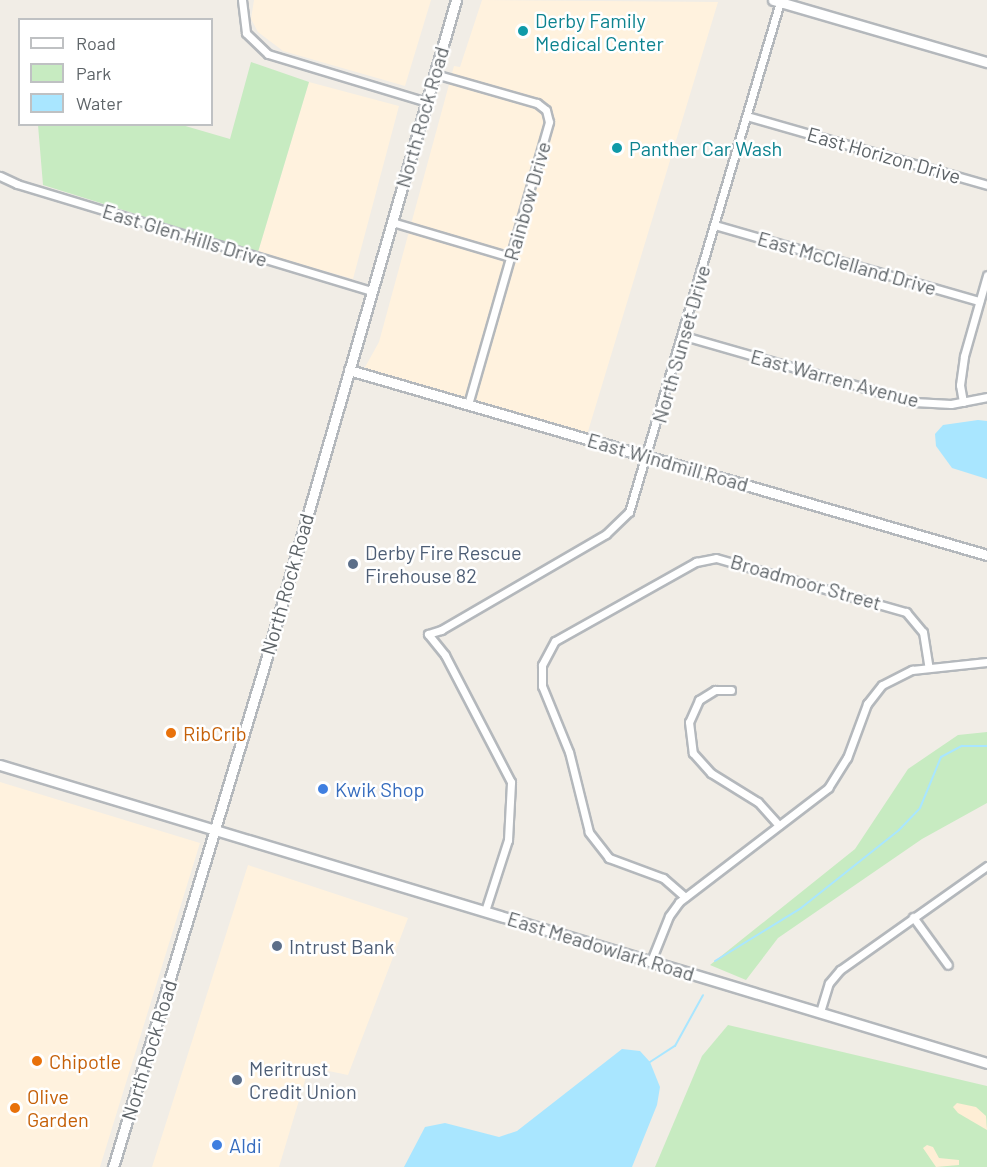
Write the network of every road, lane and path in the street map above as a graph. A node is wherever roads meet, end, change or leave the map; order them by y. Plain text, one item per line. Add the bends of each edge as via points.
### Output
1 (242, 0) edge
2 (456, 0) edge
3 (776, 1) edge
4 (987, 62) edge
5 (435, 74) junction
6 (427, 102) junction
7 (747, 116) junction
8 (0, 176) edge
9 (987, 184) edge
10 (392, 222) junction
11 (715, 225) junction
12 (510, 257) junction
13 (987, 275) edge
14 (372, 291) junction
15 (979, 301) junction
16 (684, 336) junction
17 (349, 370) junction
18 (987, 396) edge
19 (963, 402) junction
20 (468, 404) junction
21 (647, 456) junction
22 (987, 555) edge
23 (987, 662) edge
24 (929, 668) junction
25 (731, 690) dead end
26 (0, 765) edge
27 (779, 825) junction
28 (215, 828) junction
29 (987, 866) edge
30 (685, 897) junction
31 (485, 911) junction
32 (913, 917) junction
33 (651, 961) junction
34 (948, 965) dead end
35 (820, 1012) junction
36 (987, 1063) edge
37 (113, 1167) edge

1 - 6 street via 246,33 268,54
2 - 5 main road, North Rock Road
3 - 4 main road
3 - 7 street, North Sunset Drive
5 - 6 main road, North Rock Road
5 - 12 street, Rainbow Drive via 537,103 546,110 549,122
6 - 10 main road, North Rock Road
7 - 9 street, East Horizon Drive
7 - 11 street, North Sunset Drive
8 - 14 street, East Glen Hills Drive
10 - 12 street
10 - 14 main road, North Rock Road
11 - 15 street, East McClelland Drive
11 - 16 street, North Sunset Drive
12 - 20 street, Rainbow Drive
13 - 15 street
14 - 17 main road, North Rock Road
15 - 19 street via 964,356 960,384
16 - 19 street, East Warren Avenue via 914,402
16 - 21 street, North Sunset Drive
17 - 20 main road, East Windmill Road
17 - 28 main road, North Rock Road
18 - 19 street, East Warren Avenue
20 - 21 main road, East Windmill Road
21 - 22 main road, East Windmill Road
21 - 31 street, North Sunset Drive via 629,512 606,534 428,634 445,655 512,782 508,840
23 - 24 street
24 - 27 street via 900,674 875,692 863,710 836,778
24 - 30 street, Broadmoor Street via 923,632 906,612 716,558 696,562 555,640 542,665 542,686 571,758 589,832 609,858 663,878
25 - 27 street via 715,690 699,700 689,722 690,746 705,768 746,793
26 - 28 main road, East Meadowlark Road
27 - 30 street
28 - 31 main road, East Meadowlark Road
28 - 37 main road, North Rock Road
29 - 32 street
30 - 33 street via 669,916
31 - 33 main road, East Meadowlark Road
32 - 34 street
32 - 35 street via 832,978
33 - 35 main road, East Meadowlark Road
35 - 36 main road, East Meadowlark Road

